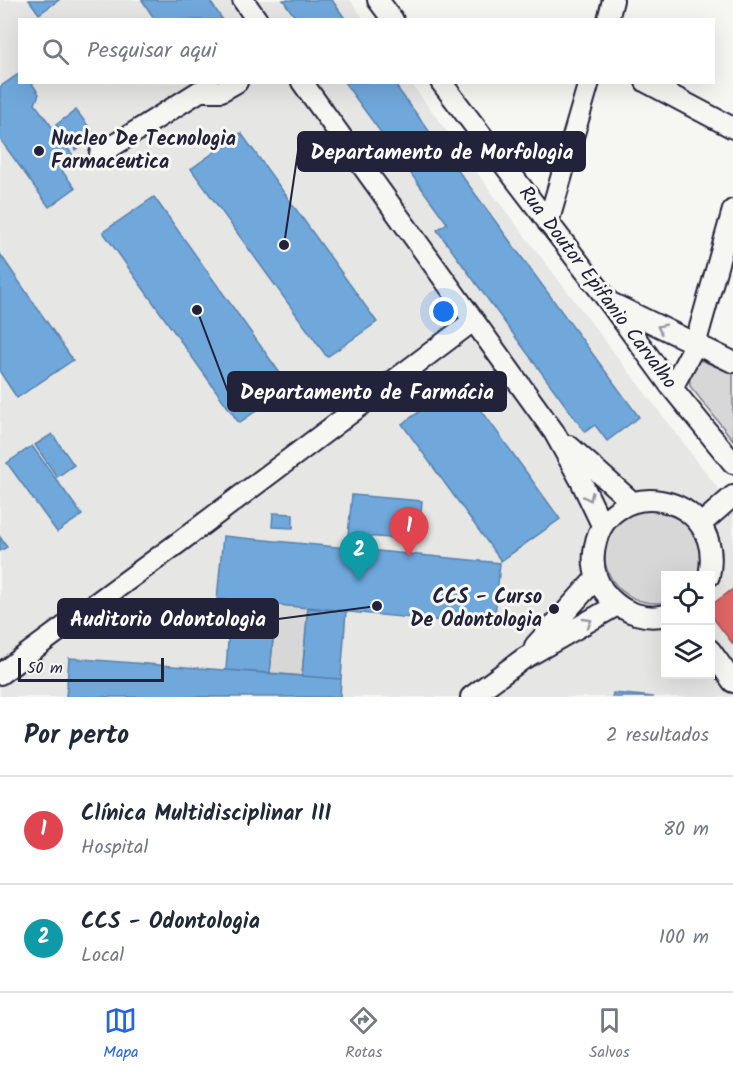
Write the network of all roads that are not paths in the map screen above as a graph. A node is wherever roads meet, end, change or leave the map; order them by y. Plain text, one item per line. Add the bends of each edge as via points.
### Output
1 (243, 0) edge
2 (378, 0) edge
3 (613, 0) edge
4 (256, 18) edge
5 (392, 18) edge
6 (608, 18) edge
7 (233, 84) edge
8 (303, 84) edge
9 (443, 84) edge
10 (588, 84) edge
11 (650, 84) edge
12 (733, 128) edge
13 (100, 154) dead end
14 (733, 210) edge
15 (548, 223) junction
16 (609, 302) junction
17 (473, 321) junction
18 (695, 345) junction
19 (733, 362) edge
20 (672, 388) junction
21 (554, 432) junction
22 (733, 463) edge
23 (733, 496) edge
24 (632, 502) junction
25 (701, 524) junction
26 (602, 525) junction
27 (710, 571) edge
28 (596, 578) junction
29 (617, 605) junction
30 (661, 617) edge
31 (715, 657) edge
32 (523, 659) junction
33 (0, 674) edge
34 (733, 682) edge
35 (471, 697) edge

1 - 4 street
2 - 5 street
3 - 6 street
7 - 13 street via 220,91 200,91
8 - 17 street
9 - 15 street, Rua Doutor Epifanio Carvalho
10 - 15 street
11 - 12 street
14 - 18 street
15 - 16 street, Rua Doutor Epifanio Carvalho
18 -> 16 street
16 - 20 street, Rua Doutor Epifanio Carvalho
17 - 21 street
17 - 33 street
18 - 19 street
18 - 20 street
20 - 22 street, Rua Doutor Epifanio Carvalho
21 - 24 street
21 -> 26 street
23 - 25 street
24 - 25 street via 671,502
24 - 26 street
25 - 27 street via 709,540
26 - 28 street via 595,542
28 - 29 street
28 - 32 street
29 - 30 street via 637,615
32 -> 29 street
31 - 34 street
32 - 35 street

